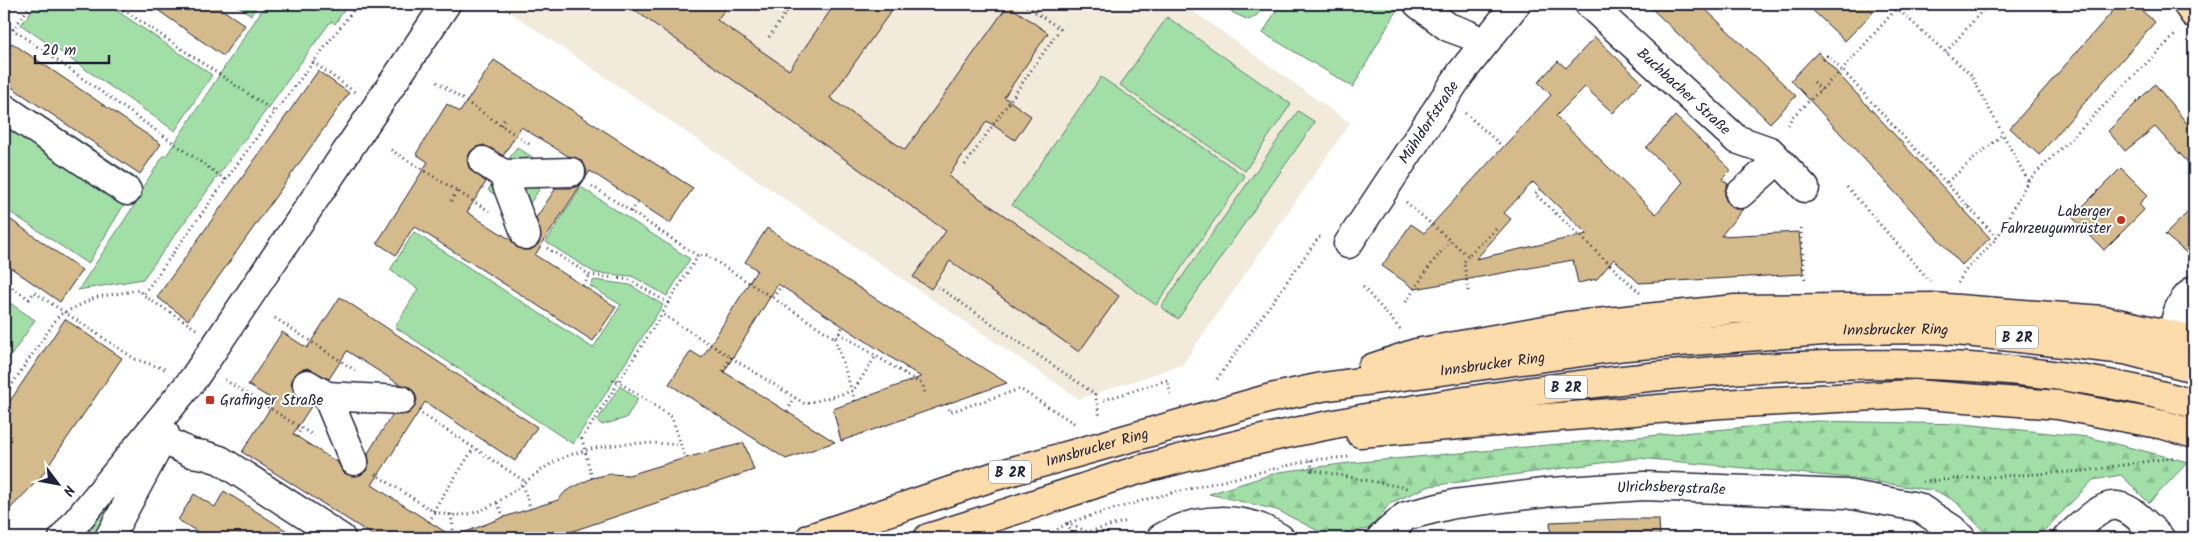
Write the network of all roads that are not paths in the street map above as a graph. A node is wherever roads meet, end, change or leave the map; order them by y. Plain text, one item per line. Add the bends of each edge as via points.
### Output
1 (446, 4) edge
2 (1418, 4) edge
3 (1516, 4) edge
4 (1589, 4) edge
5 (2187, 4) edge
6 (2186, 24) edge
7 (1484, 43) junction
8 (4, 108) edge
9 (1778, 160) junction
10 (571, 172) road end
11 (1805, 188) dead end
12 (127, 191) dead end
13 (1740, 194) dead end
14 (526, 235) road end
15 (1348, 244) road end
16 (2189, 294) edge
17 (2183, 337) edge
18 (2194, 368) edge
19 (198, 372) junction
20 (1322, 387) junction
21 (401, 400) road end
22 (2194, 404) edge
23 (1289, 434) junction
24 (162, 439) junction
25 (2189, 445) edge
26 (354, 461) road end
27 (1165, 536) edge
28 (64, 538) edge
29 (109, 538) edge
30 (341, 538) edge
31 (810, 538) edge
32 (928, 538) edge
33 (1280, 538) edge
34 (1381, 538) edge
35 (1961, 538) edge
36 (2067, 538) edge
37 (2160, 538) edge

1 - 19 street
2 - 7 street via 1448,27
3 - 7 street, Mühldorfstraße
4 - 9 street, Buchbacher Straße via 1736,139 1770,152
5 - 6 main road
7 - 15 street, Mühldorfstraße
8 - 12 street
9 - 11 street, Buchbacher Straße
9 - 13 street
10 - 14 street via 493,167
16 - 17 street via 2176,314
17 - 20 main road via 2103,320 1933,307 1735,309 1567,326 1416,353
18 - 20 main road, Innsbrucker Ring / B 2R via 2125,350 2068,342 1939,329 1846,330 1626,346
19 - 24 street
19 - 28 street
20 - 31 main road, Innsbrucker Ring / B 2R via 1220,412 995,476
21 - 26 street via 318,390
22 - 23 main road, Innsbrucker Ring / B 2R via 2065,375 1912,364 1846,364 1682,373 1490,396 1382,413
23 - 25 main road via 1371,433 1721,404 1914,394 2058,405 2164,425
23 - 32 main road, Innsbrucker Ring / B 2R via 1155,465
24 - 29 street
24 - 30 street via 191,454 220,460
27 - 33 street via 1193,524 1224,520 1247,524
34 - 35 street, Ulrichsbergstraße via 1406,516 1454,504 1551,492 1644,486 1846,494 1918,507
36 - 37 street via 2102,508 2117,505 2130,510

